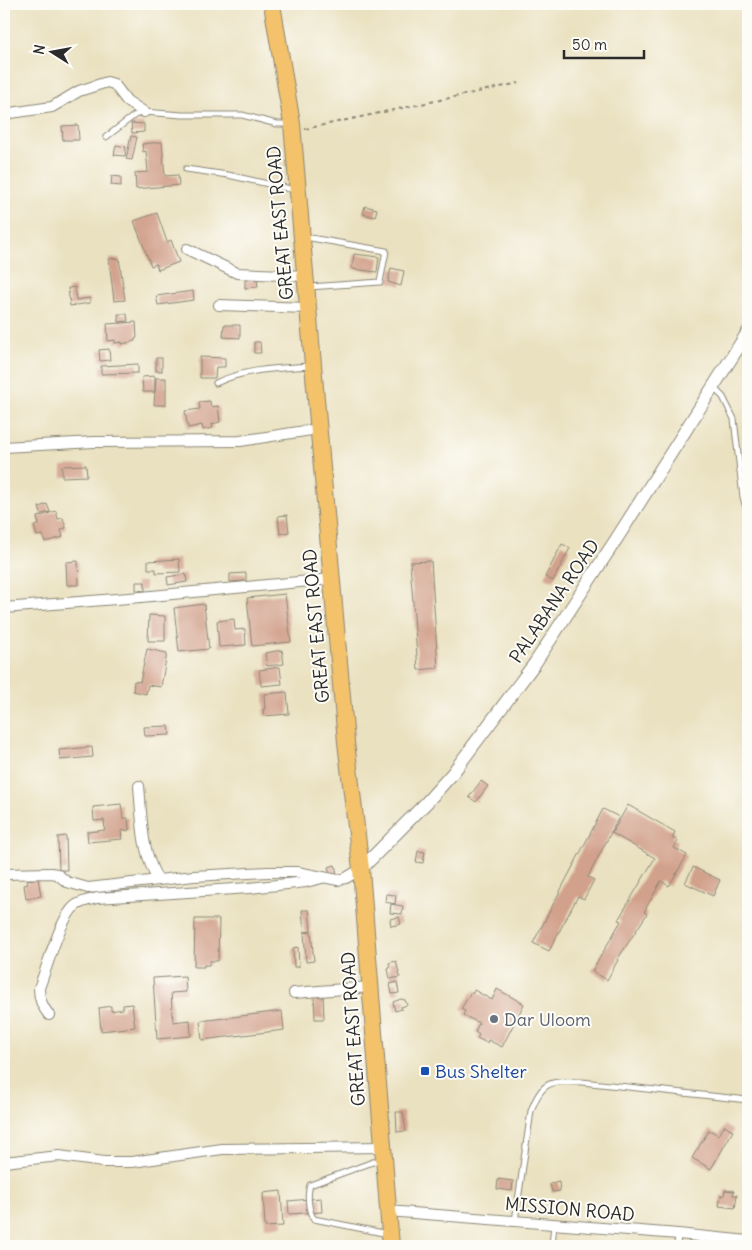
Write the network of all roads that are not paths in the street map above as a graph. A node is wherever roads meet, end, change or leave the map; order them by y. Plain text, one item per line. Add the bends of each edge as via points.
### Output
1 (272, 4) edge
2 (144, 112) junction
3 (4, 114) edge
4 (292, 128) junction
5 (106, 138) dead end
6 (186, 169) dead end
7 (298, 191) junction
8 (302, 236) junction
9 (187, 249) dead end
10 (306, 281) junction
11 (220, 305) dead end
12 (308, 308) junction
13 (748, 332) edge
14 (313, 366) junction
15 (216, 383) dead end
16 (713, 387) junction
17 (318, 428) junction
18 (4, 447) edge
19 (748, 515) edge
20 (331, 579) junction
21 (4, 608) edge
22 (140, 786) dead end
23 (362, 869) junction
24 (4, 874) edge
25 (322, 878) junction
26 (158, 880) junction
27 (370, 987) junction
28 (294, 994) dead end
29 (49, 1015) dead end
30 (748, 1100) edge
31 (383, 1152) junction
32 (4, 1162) edge
33 (388, 1211) junction
34 (515, 1221) junction
35 (554, 1224) junction
36 (678, 1234) junction
37 (391, 1240) edge
38 (701, 1241) edge
39 (748, 1242) edge
40 (552, 1246) edge
41 (677, 1246) edge

1 - 4 highway, GREAT EAST ROAD
2 - 3 street via 127,101 114,84 107,82 79,91 52,107
2 - 4 lane via 189,116 242,115
2 - 5 lane via 135,115
4 - 7 highway, GREAT EAST ROAD
6 - 7 lane
7 - 8 highway, GREAT EAST ROAD
8 - 10 highway, GREAT EAST ROAD
8 - 10 lane via 386,251 380,282
9 - 10 street via 237,272
10 - 12 highway, GREAT EAST ROAD
11 - 12 street
12 - 14 highway, GREAT EAST ROAD
13 - 16 street, PALABANA ROAD
14 - 15 lane via 258,371 230,376
14 - 17 highway, GREAT EAST ROAD
16 - 19 lane via 723,397 734,420
16 - 23 street, PALABANA ROAD via 569,612 509,698 452,774
17 - 18 street via 240,440
17 - 20 highway, GREAT EAST ROAD
20 - 21 street
20 - 23 highway, GREAT EAST ROAD
22 - 26 street via 144,841
23 - 25 street via 338,880
23 - 27 highway, GREAT EAST ROAD
24 - 26 street via 57,874 68,882 88,888
25 - 26 street via 297,872 268,872
25 - 29 street via 248,888 83,901 69,912 39,988 42,1005
27 - 28 street
27 - 31 highway, GREAT EAST ROAD
30 - 34 lane via 582,1082 559,1081 542,1088 531,1112
31 - 32 street via 222,1149 132,1162 59,1156
31 - 33 highway, GREAT EAST ROAD
31 - 37 lane via 310,1185 308,1192 310,1214 314,1219
33 - 34 street, MISSION ROAD
33 - 37 highway, GREAT EAST ROAD
34 - 35 street, MISSION ROAD
35 - 36 street, MISSION ROAD
35 - 40 lane
36 - 38 street, MISSION ROAD
36 - 41 lane
38 - 39 street, MISSION ROAD

